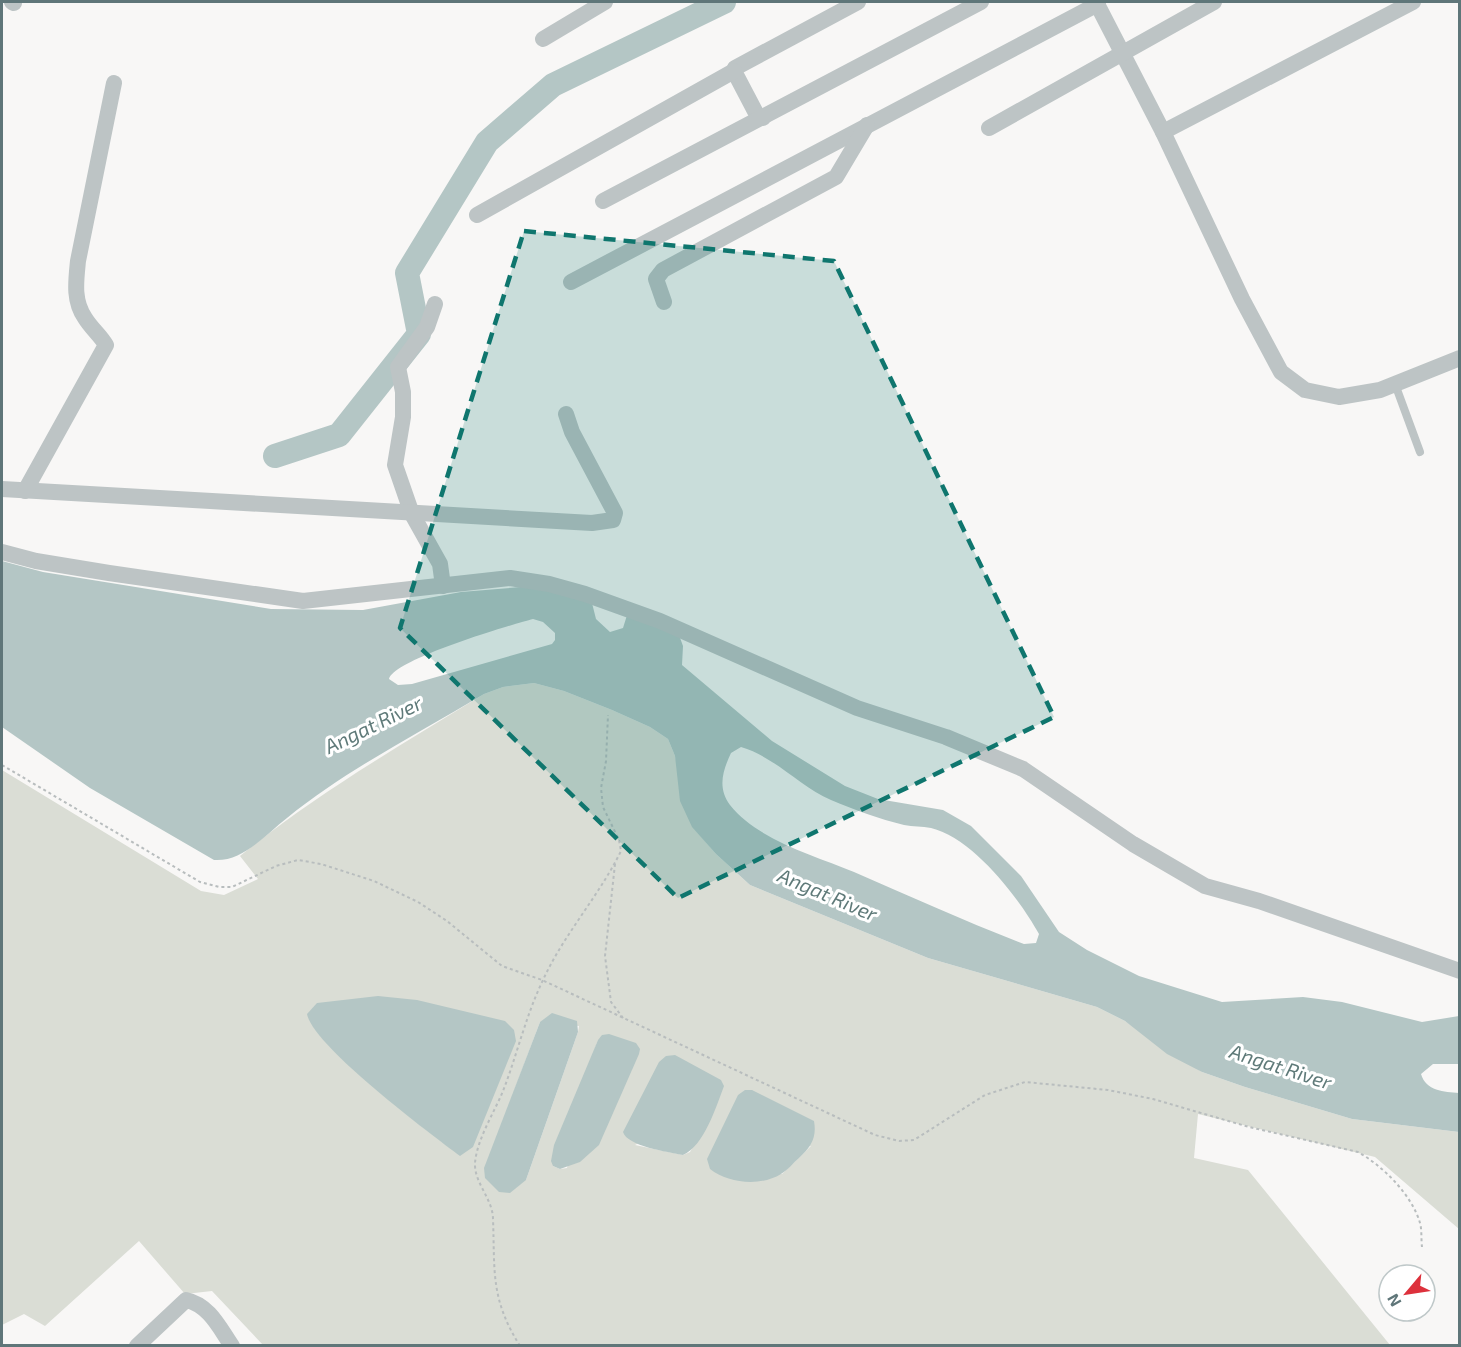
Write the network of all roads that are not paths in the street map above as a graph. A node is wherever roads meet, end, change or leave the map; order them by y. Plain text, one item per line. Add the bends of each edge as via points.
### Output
1 (605, 2) edge
2 (858, 2) edge
3 (981, 2) edge
4 (1097, 2) edge
5 (1214, 2) edge
6 (1413, 2) edge
7 (543, 39) dead end
8 (1124, 51) junction
9 (734, 71) junction
10 (114, 83) dead end
11 (763, 118) junction
12 (867, 125) junction
13 (989, 128) dead end
14 (1163, 132) junction
15 (603, 201) dead end
16 (477, 215) dead end
17 (571, 282) dead end
18 (664, 302) dead end
19 (435, 304) dead end
20 (1460, 358) edge
21 (1395, 384) junction
22 (566, 414) dead end
23 (1420, 452) dead end
24 (2, 489) edge
25 (25, 491) junction
26 (412, 514) junction
27 (2, 552) edge
28 (443, 586) junction
29 (1460, 971) edge
30 (137, 1346) edge
31 (232, 1346) edge

1 - 7 street
2 - 9 street
3 - 11 street
4 - 8 street
4 - 12 street
5 - 8 street
6 - 14 street
8 - 13 street
8 - 14 street
9 - 11 street via 757,115
9 - 16 street
10 - 25 street via 75,288 84,317 106,345
11 - 15 street
12 - 17 street
12 - 18 street via 836,177 663,270 656,279
14 - 21 street via 1281,372 1305,390 1339,397
19 - 26 street via 427,327 398,367 403,417 395,465
20 - 21 street
21 - 23 lane
22 - 26 street via 615,513 613,520 592,523
24 - 25 street
25 - 26 street
26 - 28 street via 440,564
27 - 28 street via 109,573 303,601
28 - 29 street via 510,578 549,584 626,607 856,708 946,737 1023,769 1133,844 1205,886
30 - 31 street via 186,1300 209,1313

